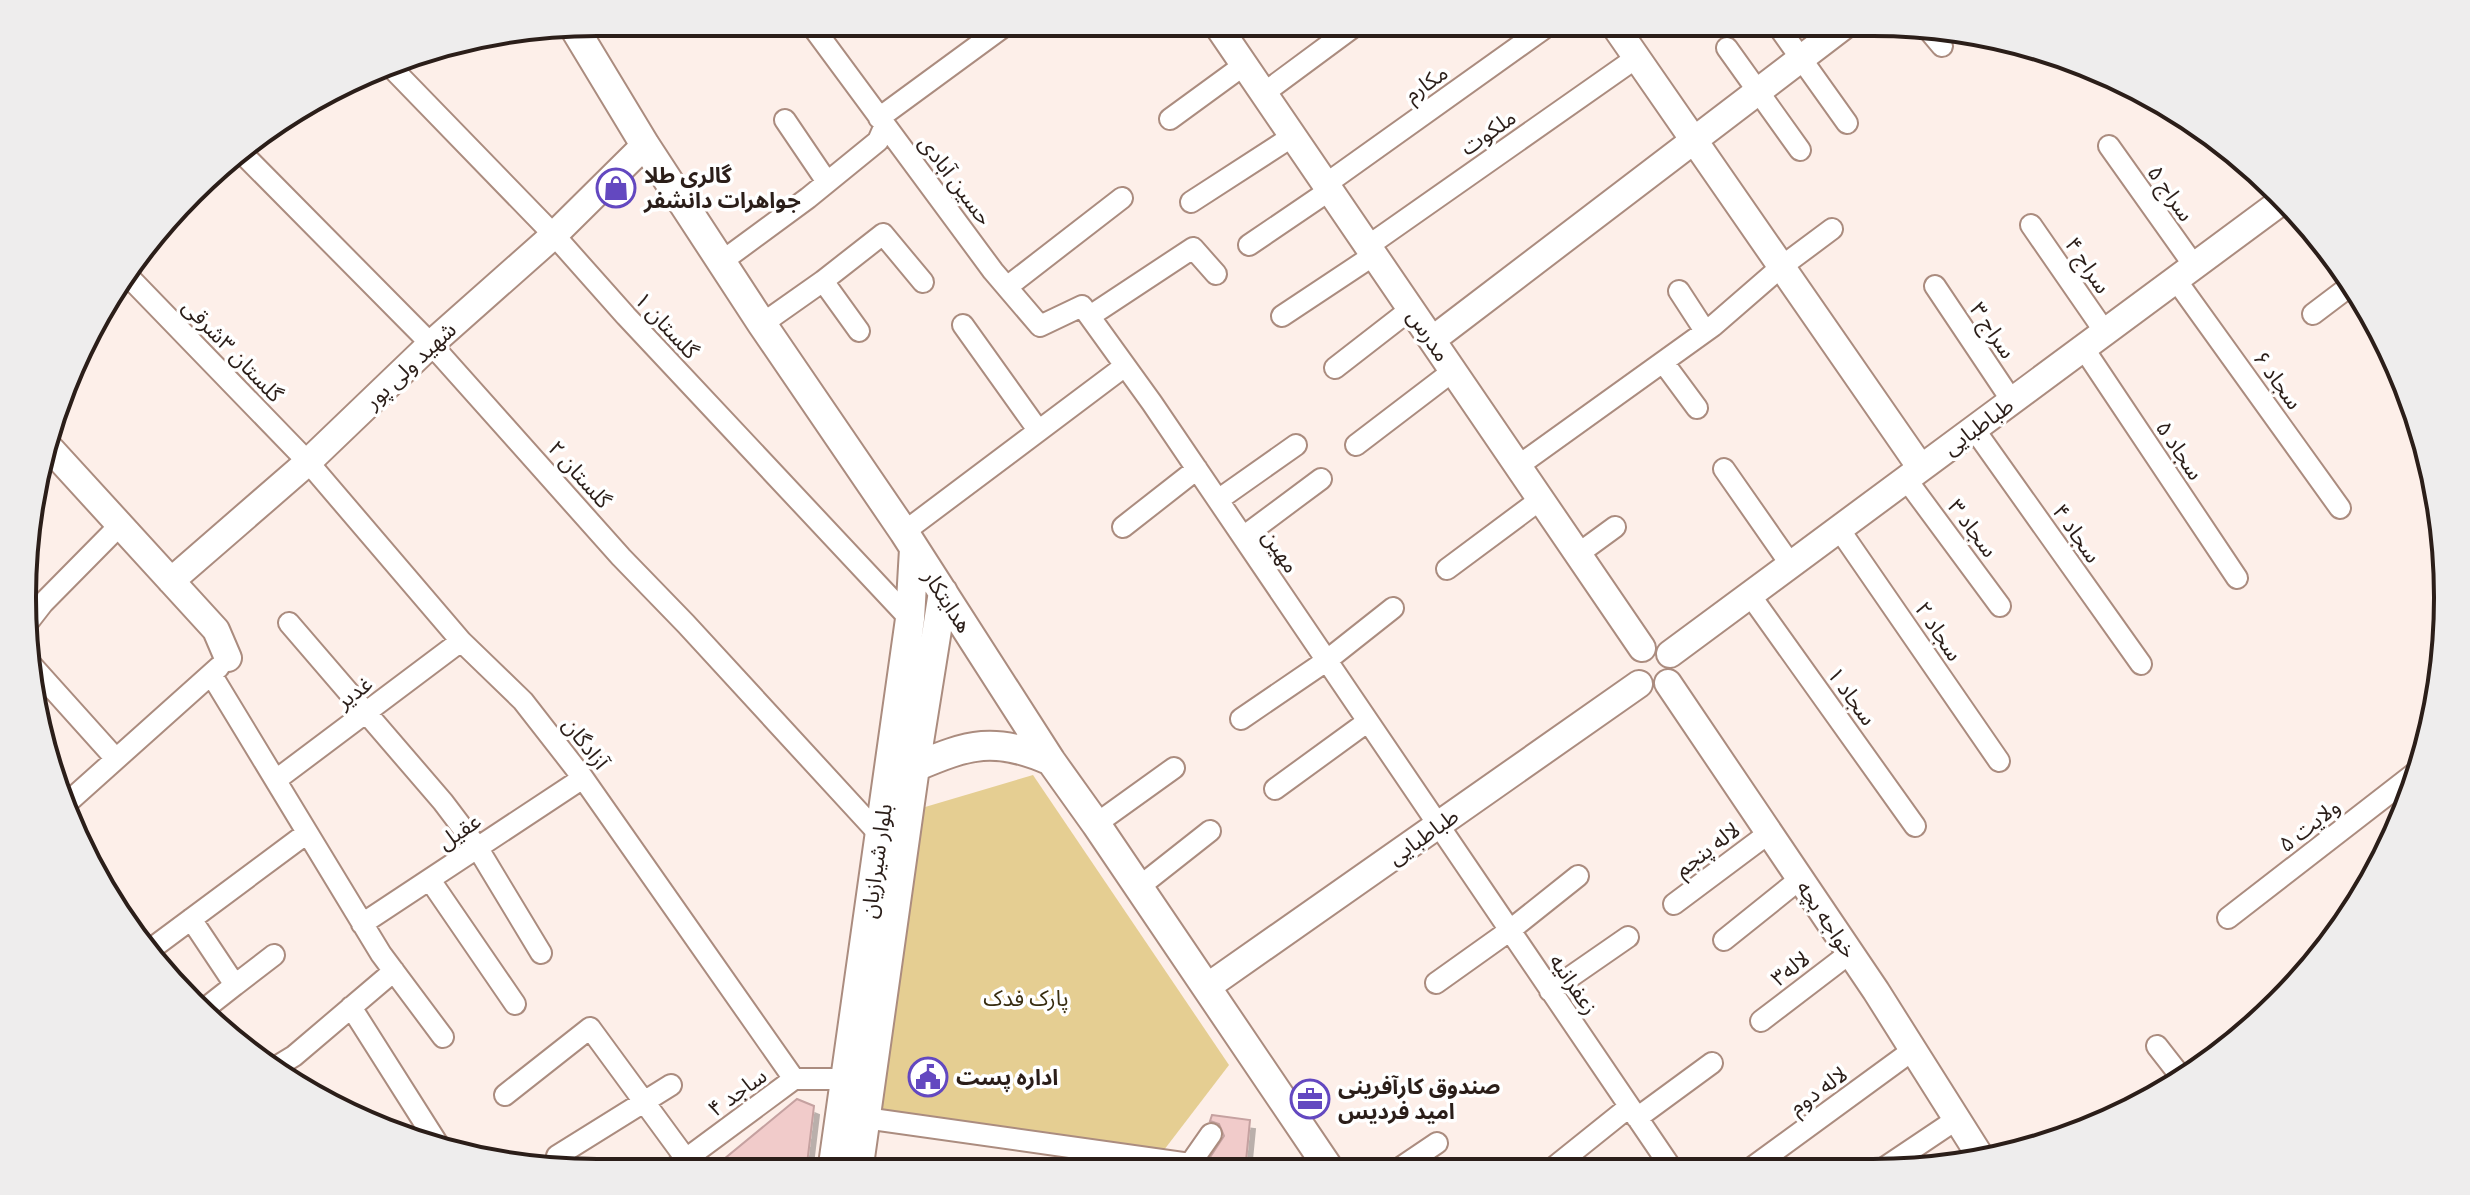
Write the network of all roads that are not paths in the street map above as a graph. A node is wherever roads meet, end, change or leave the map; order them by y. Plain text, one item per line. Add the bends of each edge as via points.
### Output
1 (586, 36) edge
2 (819, 36) edge
3 (992, 36) edge
4 (1224, 36) edge
5 (1341, 36) edge
6 (1534, 36) edge
7 (1621, 36) edge
8 (1785, 36) edge
9 (1831, 36) edge
10 (1937, 40) edge
11 (1942, 46) dead end
12 (1727, 48) dead end
13 (1636, 58) junction
14 (1801, 59) junction
15 (1244, 65) junction
16 (397, 74) edge
17 (1760, 90) junction
18 (1264, 93) junction
19 (1170, 119) dead end
20 (785, 120) dead end
21 (882, 121) junction
22 (1847, 123) dead end
23 (1293, 136) junction
24 (1694, 141) junction
25 (645, 145) junction
26 (2109, 146) dead end
27 (1800, 150) dead end
28 (248, 159) edge
29 (827, 182) junction
30 (1328, 187) junction
31 (1122, 198) dead end
32 (1191, 202) dead end
33 (2275, 206) edge
34 (2031, 225) dead end
35 (1832, 229) dead end
36 (554, 235) junction
37 (1249, 245) dead end
38 (1371, 251) junction
39 (721, 262) junction
40 (1781, 267) junction
41 (1216, 274) dead end
42 (2185, 274) junction
43 (823, 281) junction
44 (134, 282) edge
45 (923, 282) dead end
46 (1935, 286) dead end
47 (1007, 287) junction
48 (1679, 291) dead end
49 (2343, 292) edge
50 (1411, 309) junction
51 (1086, 311) junction
52 (2313, 314) dead end
53 (1282, 316) dead end
54 (762, 324) junction
55 (963, 325) dead end
56 (859, 331) dead end
57 (1705, 331) junction
58 (2105, 332) junction
59 (1432, 340) junction
60 (431, 344) junction
61 (2084, 349) junction
62 (1663, 362) junction
63 (1125, 366) junction
64 (1335, 368) dead end
65 (1453, 371) junction
66 (2012, 401) junction
67 (1697, 408) dead end
68 (1974, 429) junction
69 (1038, 430) junction
70 (1296, 445) dead end
71 (1356, 445) dead end
72 (55, 453) edge
73 (308, 462) junction
74 (1518, 466) junction
75 (1197, 469) junction
76 (1724, 469) dead end
77 (1914, 473) junction
78 (1321, 479) dead end
79 (1541, 499) junction
80 (1218, 500) junction
81 (2340, 508) dead end
82 (120, 525) junction
83 (1123, 527) dead end
84 (1615, 527) dead end
85 (1839, 529) junction
86 (1243, 537) junction
87 (909, 540) junction
88 (1578, 554) junction
89 (1791, 565) junction
90 (1447, 569) dead end
91 (2237, 578) dead end
92 (171, 581) junction
93 (943, 592) junction
94 (1750, 595) junction
95 (2000, 606) dead end
96 (1393, 608) dead end
97 (36, 612) edge
98 (910, 619) junction
99 (289, 623) dead end
100 (940, 623) junction
101 (461, 641) junction
102 (1642, 648) junction
103 (1670, 654) junction
104 (1326, 661) junction
105 (2141, 664) dead end
106 (220, 666) junction
107 (42, 677) edge
108 (1668, 683) junction
109 (1639, 684) junction
110 (366, 712) junction
111 (1241, 719) dead end
112 (1367, 722) junction
113 (116, 759) junction
114 (1051, 761) junction
115 (1999, 761) dead end
116 (915, 767) junction
117 (1174, 768) dead end
118 (583, 778) junction
119 (276, 780) junction
120 (2402, 783) edge
121 (1275, 789) dead end
122 (73, 797) edge
123 (1096, 824) junction
124 (1438, 826) junction
125 (1915, 826) dead end
126 (1210, 831) dead end
127 (307, 833) junction
128 (1769, 833) junction
129 (880, 835) junction
130 (477, 847) junction
131 (1578, 876) dead end
132 (1800, 879) junction
133 (430, 880) junction
134 (1139, 887) junction
135 (1674, 904) dead end
136 (2228, 918) dead end
137 (191, 919) junction
138 (362, 924) junction
139 (1509, 931) junction
140 (1628, 937) dead end
141 (1724, 940) dead end
142 (157, 945) edge
143 (541, 953) dead end
144 (1850, 953) junction
145 (274, 955) dead end
146 (394, 971) junction
147 (1436, 983) dead end
148 (235, 985) junction
149 (1207, 987) junction
150 (1550, 991) junction
151 (210, 1004) edge
152 (515, 1004) dead end
153 (351, 1007) junction
154 (1761, 1021) dead end
155 (443, 1037) dead end
156 (2157, 1046) dead end
157 (1913, 1050) junction
158 (284, 1062) edge
159 (1712, 1063) dead end
160 (2175, 1070) edge
161 (794, 1079) junction
162 (845, 1079) junction
163 (671, 1085) dead end
164 (505, 1095) dead end
165 (645, 1101) junction
166 (1633, 1112) junction
167 (865, 1118) junction
168 (1957, 1119) junction
169 (431, 1133) edge
170 (1211, 1134) dead end
171 (1437, 1143) dead end
172 (1976, 1149) edge
173 (557, 1156) dead end
174 (1898, 1158) edge
175 (686, 1159) joint
176 (834, 1159) edge
177 (860, 1159) edge
178 (1155, 1159) edge
179 (1194, 1159) edge
180 (1323, 1159) edge
181 (1413, 1159) edge
182 (1566, 1159) edge
183 (1662, 1159) edge
184 (1764, 1159) edge

1 - 25 main road, هدایتکار
2 - 21 street, حسین آبادی
3 - 21 street
4 - 15 street, مدرس
5 - 18 street
6 - 30 street, مکارم
7 - 13 street
8 - 14 street
9 - 14 street
10 - 11 street
12 - 17 street
13 - 24 street
13 - 38 street, ملکوت
14 - 17 street
14 - 22 street
15 - 18 street, مدرس
15 - 19 street
16 - 36 street, گلستان ۱
17 - 24 street
17 - 27 street
18 - 23 street, مدرس
20 - 29 street
21 - 29 street via 878,141
21 - 47 street, حسین آبادی
23 - 30 street, مدرس
23 - 32 street
24 - 40 street
24 - 59 street
25 - 36 street, شهید ولی پور
25 - 39 main road, هدایتکار
26 - 42 street, سراج ۵
28 - 60 street, گلستان ۲
29 - 39 street
30 - 37 street, مکارم
30 - 38 street, مدرس
31 - 47 street
33 - 42 street, طباطبایی
34 - 58 street, سراج ۴
35 - 40 street
36 - 60 street, شهید ولی پور
36 - 98 street, گلستان ۱
38 - 50 street, مدرس
38 - 53 street, ملکوت
39 - 54 main road, هدایتکار
40 - 57 street
40 - 77 street
41 - 51 street via 1193,248
42 - 58 street, طباطبایی
42 - 81 street, سجاد ۶
43 - 45 street via 883,234
43 - 54 street
43 - 56 street
44 - 73 street, گلستان ۳شرقی
46 - 66 street, سراج ۳
47 - 51 street, حسین آبادی via 1040,326
48 - 57 street
49 - 52 street
50 - 59 street, مدرس
50 - 64 street
51 - 63 street, مهین
54 - 87 main road, هدایتکار
55 - 69 street
57 - 62 street
58 - 61 street, طباطبایی
59 - 65 street, مدرس
60 - 73 street, شهید ولی پور
60 - 129 street, گلستان ۲
61 - 66 street, طباطبایی
61 - 91 street, سجاد ۵
62 - 67 street
62 - 74 street
63 - 69 street
63 - 75 street, مهین
65 - 71 street
65 - 74 street, مدرس
66 - 68 street, طباطبایی
68 - 77 street, طباطبایی
68 - 105 street, سجاد ۴
69 - 87 street
70 - 80 street
72 - 82 street
73 - 92 street, شهید ولی پور
73 - 101 street, آزادگان
74 - 79 street, مدرس
75 - 80 street, مهین
75 - 83 street
76 - 89 street
77 - 85 street, طباطبایی
77 - 95 street, سجاد ۳
78 - 86 street
79 - 88 street, مدرس
79 - 90 street
80 - 86 street, مهین
82 - 92 street
82 - 97 street
84 - 88 street
85 - 89 street, طباطبایی
85 - 115 street, سجاد ۲
86 - 104 street, مهین
87 - 93 main road, هدایتکار
87 - 98 main road, بلوار شیرازیان
88 - 102 street, مدرس
89 - 94 street, طباطبایی
92 - 106 street via 216,630
93 - 100 main road, بلوار شیرازیان
93 - 114 main road, هدایتکار
94 - 103 street, طباطبایی
94 - 125 street, سجاد ۱
96 - 104 street
98 - 100 main road
98 - 129 main road, بلوار شیرازیان
99 - 110 street
100 - 116 main road, بلوار شیرازیان
101 - 110 street, غدیر
101 - 118 street, آزادگان via 523,701
102 - 103 street via 1662,647
102 - 109 street via 1631,665
103 - 108 street via 1674,663
104 - 111 street
104 - 112 street, مهین
106 - 113 street
106 - 119 street
107 - 113 street
108 - 109 street via 1659,688
108 - 128 street, خواجه بچه
109 - 124 street, طباطبایی
110 - 119 street, غدیر
110 - 130 street
112 - 121 street
112 - 124 street, مهین
113 - 122 street
114 - 116 main road via 1003,745 979,745
114 - 123 main road, هدایتکار
116 - 167 main road, بلوار شیرازیان
117 - 123 street
118 - 130 street, عقیل
118 - 161 street, آزادگان
119 - 127 street
120 - 136 street, ولایت ۵
123 - 134 main road, هدایتکار
124 - 139 street, زعفرانیه
124 - 149 street, طباطبایی
126 - 134 street
127 - 137 street
127 - 138 street
128 - 132 street, خواجه بچه
128 - 135 street, لاله پنجم
129 - 162 main road, بلوار شیرازیان
130 - 133 street, عقیل
130 - 143 street
131 - 139 street
132 - 141 street
132 - 144 street, خواجه بچه
133 - 138 street, عقیل
133 - 152 street
134 - 149 main road, هدایتکار
137 - 142 street
137 - 148 street
138 - 146 street
139 - 147 street
139 - 150 street, زعفرانیه
140 - 150 street
144 - 154 street, لاله۳
144 - 157 street, خواجه بچه
145 - 148 street
146 - 153 street
146 - 155 street
148 - 151 street
149 - 180 main road, هدایتکار
150 - 166 street, زعفرانیه
153 - 158 street
153 - 169 street
156 - 160 street
157 - 168 street, خواجه بچه
157 - 184 street, لاله دوم
159 - 166 street
161 - 162 street, ساجد ۴
161 - 175 street, ساجد ۴
162 - 176 main road, بلوار شیرازیان
163 - 165 street
164 - 165 street via 590,1028
165 - 173 street
165 - 175 street
166 - 182 street
166 - 183 street, زعفرانیه
167 - 177 main road, بلوار شیرازیان
167 - 178 street
168 - 172 street, خواجه بچه
168 - 174 street
170 - 179 street
171 - 181 street

